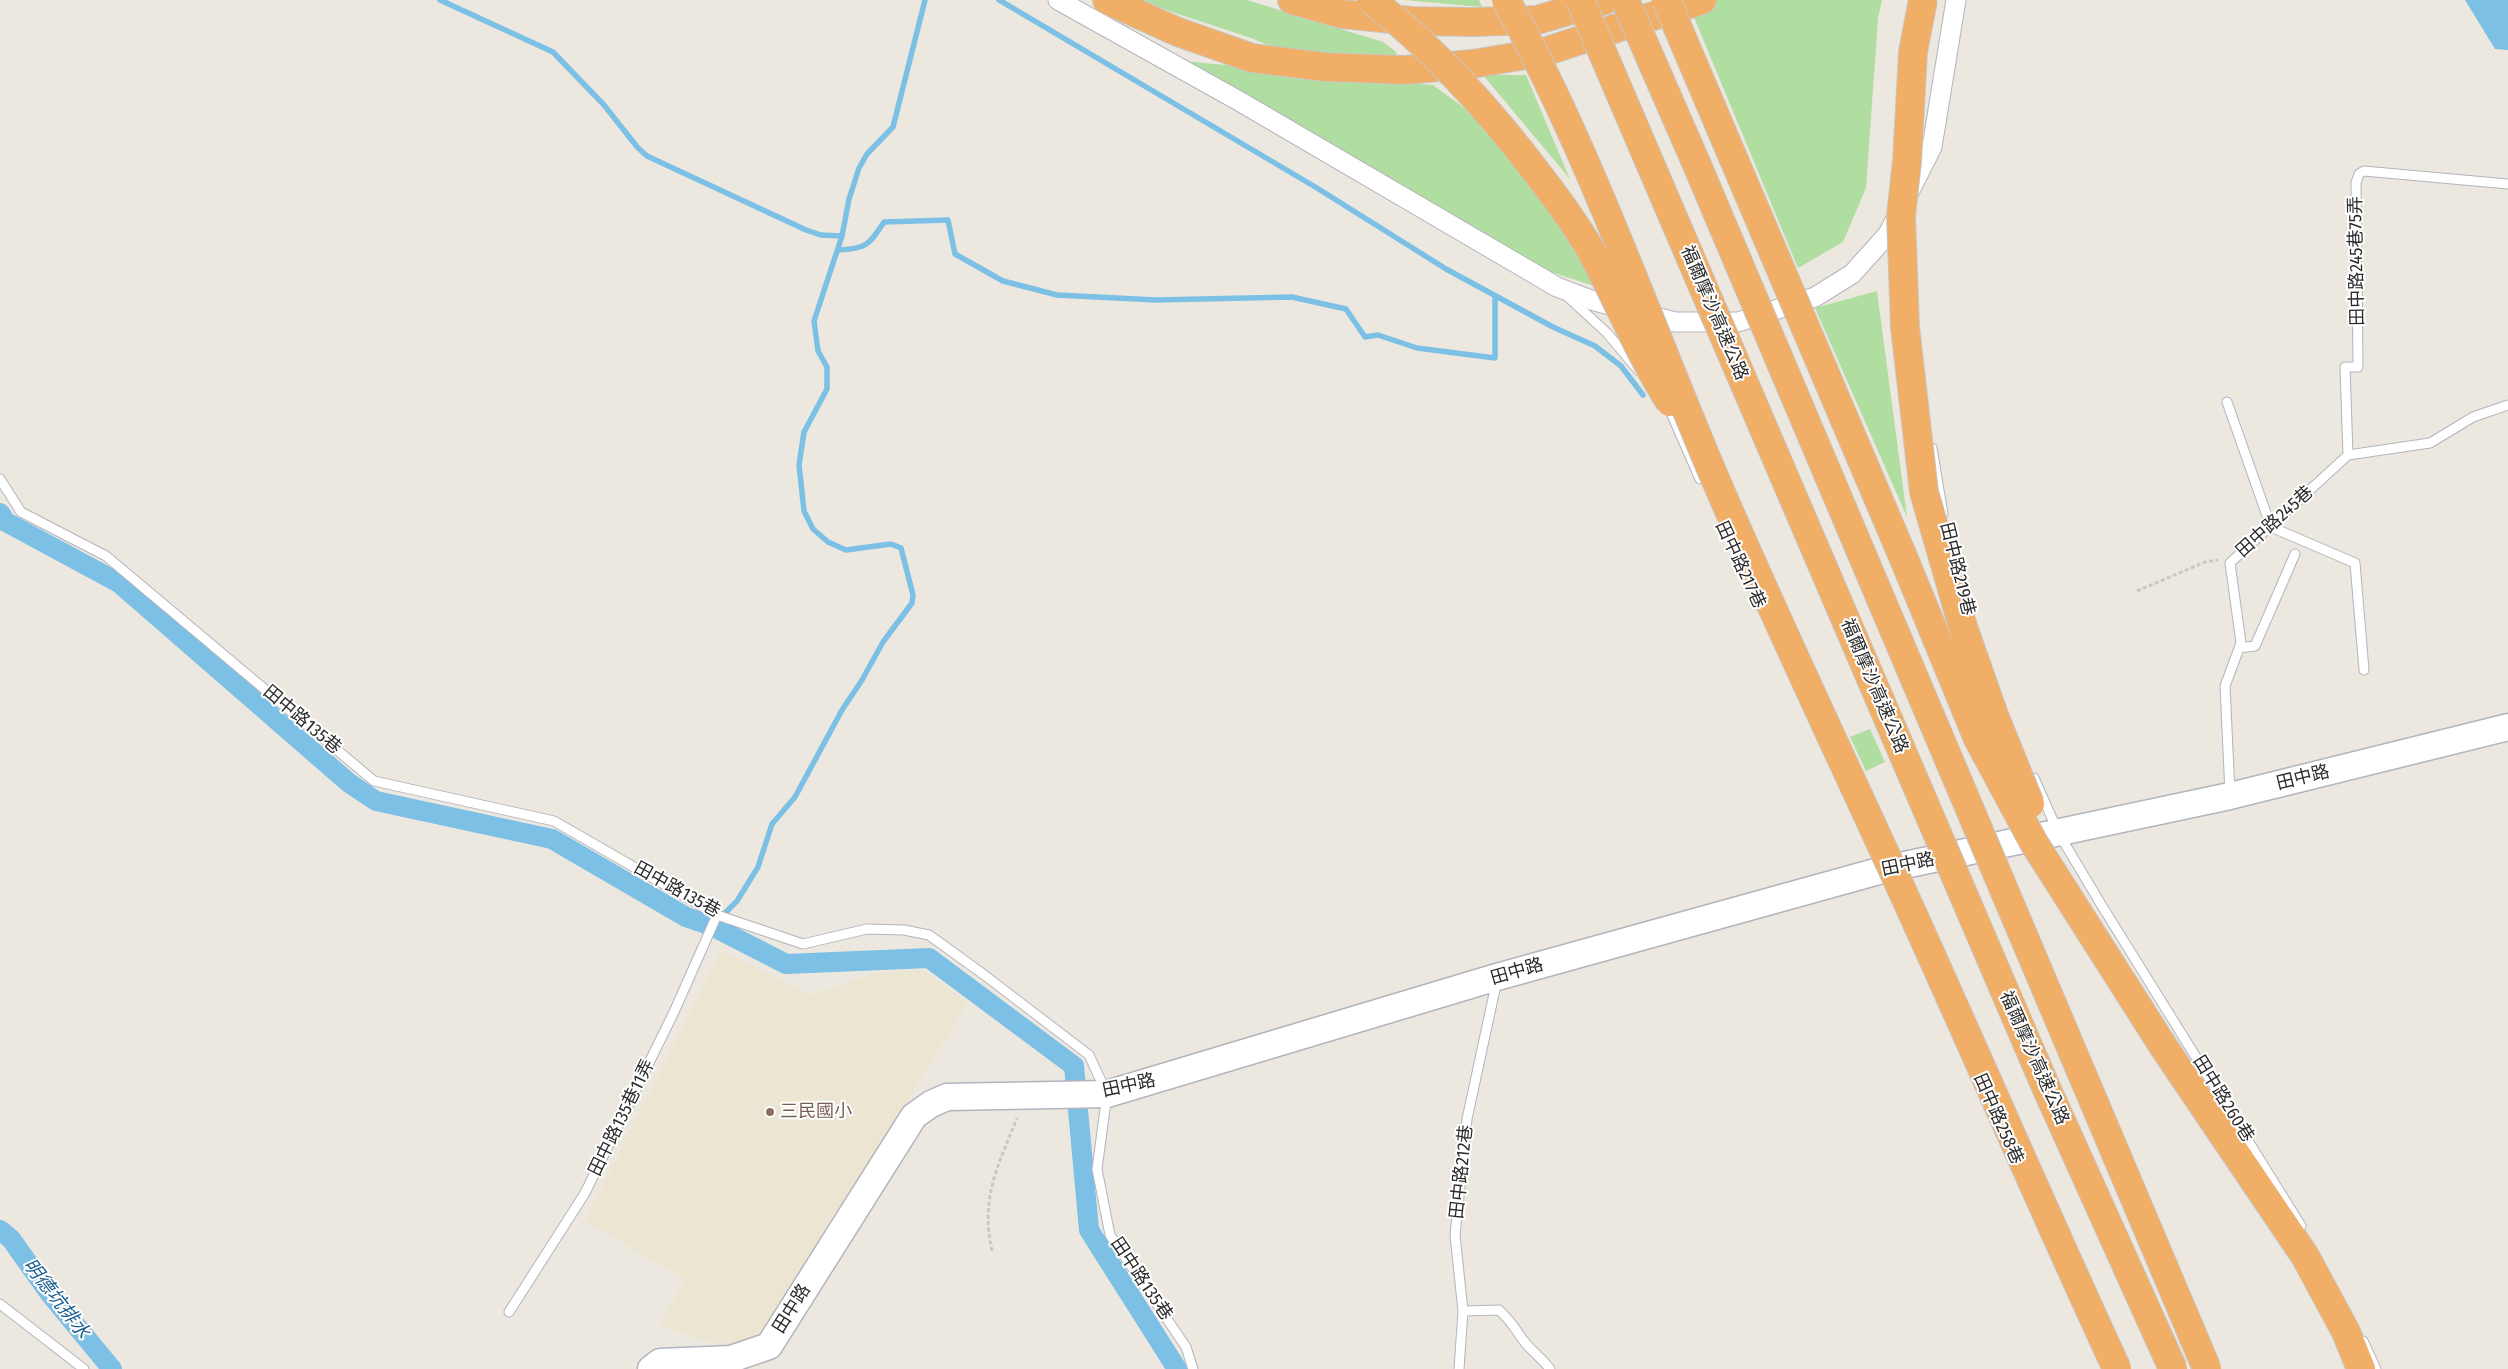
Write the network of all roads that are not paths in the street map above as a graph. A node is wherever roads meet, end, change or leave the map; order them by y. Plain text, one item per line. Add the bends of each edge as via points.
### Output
1 (1058, 0) edge
2 (1107, 0) edge
3 (1292, 0) edge
4 (1371, 0) edge
5 (1506, 0) edge
6 (1580, 0) edge
7 (1605, 0) edge
8 (1624, 0) edge
9 (1666, 0) edge
10 (1702, 0) edge
11 (1923, 0) edge
12 (1956, 0) edge
13 (2508, 184) edge
14 (1557, 287) junction
15 (1910, 289) dead end
16 (1916, 338) dead end
17 (2227, 402) dead end
18 (2508, 405) edge
19 (1930, 434) dead end
20 (2348, 455) junction
21 (1706, 473) junction
22 (0, 479) edge
23 (1945, 523) dead end
24 (2271, 527) junction
25 (2295, 554) dead end
26 (1957, 570) dead end
27 (1770, 627) dead end
28 (2239, 648) junction
29 (2364, 670) dead end
30 (2006, 718) dead end
31 (2508, 727) edge
32 (2031, 772) dead end
33 (2230, 796) junction
34 (2060, 834) junction
35 (1886, 870) junction
36 (2068, 896) junction
37 (717, 915) junction
38 (1497, 977) junction
39 (1086, 1094) junction
40 (2305, 1234) dead end
41 (0, 1304) edge
42 (1463, 1311) junction
43 (509, 1312) dead end
44 (2361, 1336) dead end
45 (84, 1369) edge
46 (651, 1369) edge
47 (1193, 1369) edge
48 (1459, 1369) edge
49 (1550, 1369) edge
50 (2110, 1369) edge
51 (2117, 1369) edge
52 (2172, 1369) edge
53 (2207, 1369) edge
54 (2361, 1369) edge
55 (2376, 1369) edge

1 - 14 street
2 - 10 highway via 1178,32 1252,58 1405,70 1472,64 1544,52
3 - 7 highway via 1342,14 1474,22 1537,20
4 - 21 highway, bridge via 1402,24 1465,85 1520,149 1562,206 1596,258 1656,381
5 - 21 highway, bridge via 1526,36 1642,296
6 - 52 highway, 福爾摩沙高速公路, bridge via 2045,1085
8 - 53 highway, bridge via 1697,165
9 - 36 highway, bridge via 1978,739 2034,844
11 - 36 highway, bridge via 1913,52 1901,216 1905,327 1924,492 1963,627 1994,715
12 - 14 street via 1932,147 1888,234 1852,274 1815,297 1738,322 1675,322 1590,300
13 - 20 lane, 田中路245巷75弄 via 2364,171 2359,174 2356,183 2358,367 2345,367
14 - 21 lane via 1607,333 1668,407
15 - 16 lane
17 - 24 lane
18 - 20 lane via 2473,417 2430,443
19 - 23 lane, 田中路219巷
20 - 24 lane, 田中路245巷
21 - 51 highway, bridge via 1910,908
22 - 37 lane, 田中路135巷 via 21,512 106,556 374,781 554,821
24 - 28 lane, 田中路245巷 via 2230,563 2241,643
24 - 29 lane via 2355,563
25 - 28 lane via 2255,646
26 - 30 lane, 田中路219巷 via 1982,665
27 - 35 lane, 田中路217巷
28 - 33 lane, 田中路245巷 via 2225,686
31 - 33 street, 田中路
32 - 34 lane
33 - 34 street, 田中路
34 - 35 street, 田中路
34 - 40 lane, 田中路260巷
35 - 38 street, 田中路
35 - 50 lane, 田中路258巷
36 - 54 highway via 2162,1046 2305,1256 2346,1332
37 - 39 lane, 田中路135巷 via 803,944 867,929 904,930 929,935 1089,1055
37 - 43 lane, 田中路135巷11弄 via 674,1012 585,1193
38 - 39 street, 田中路
38 - 42 lane, 田中路212巷 via 1468,1119 1455,1235
39 - 46 street, 田中路 via 947,1097 931,1104 914,1116 769,1346 731,1359 660,1362
39 - 47 lane, 田中路135巷 via 1110,1235 1186,1347
41 - 45 lane
42 - 48 lane, 田中路212巷
42 - 49 lane via 1499,1310 1513,1322 1524,1341
44 - 55 lane

